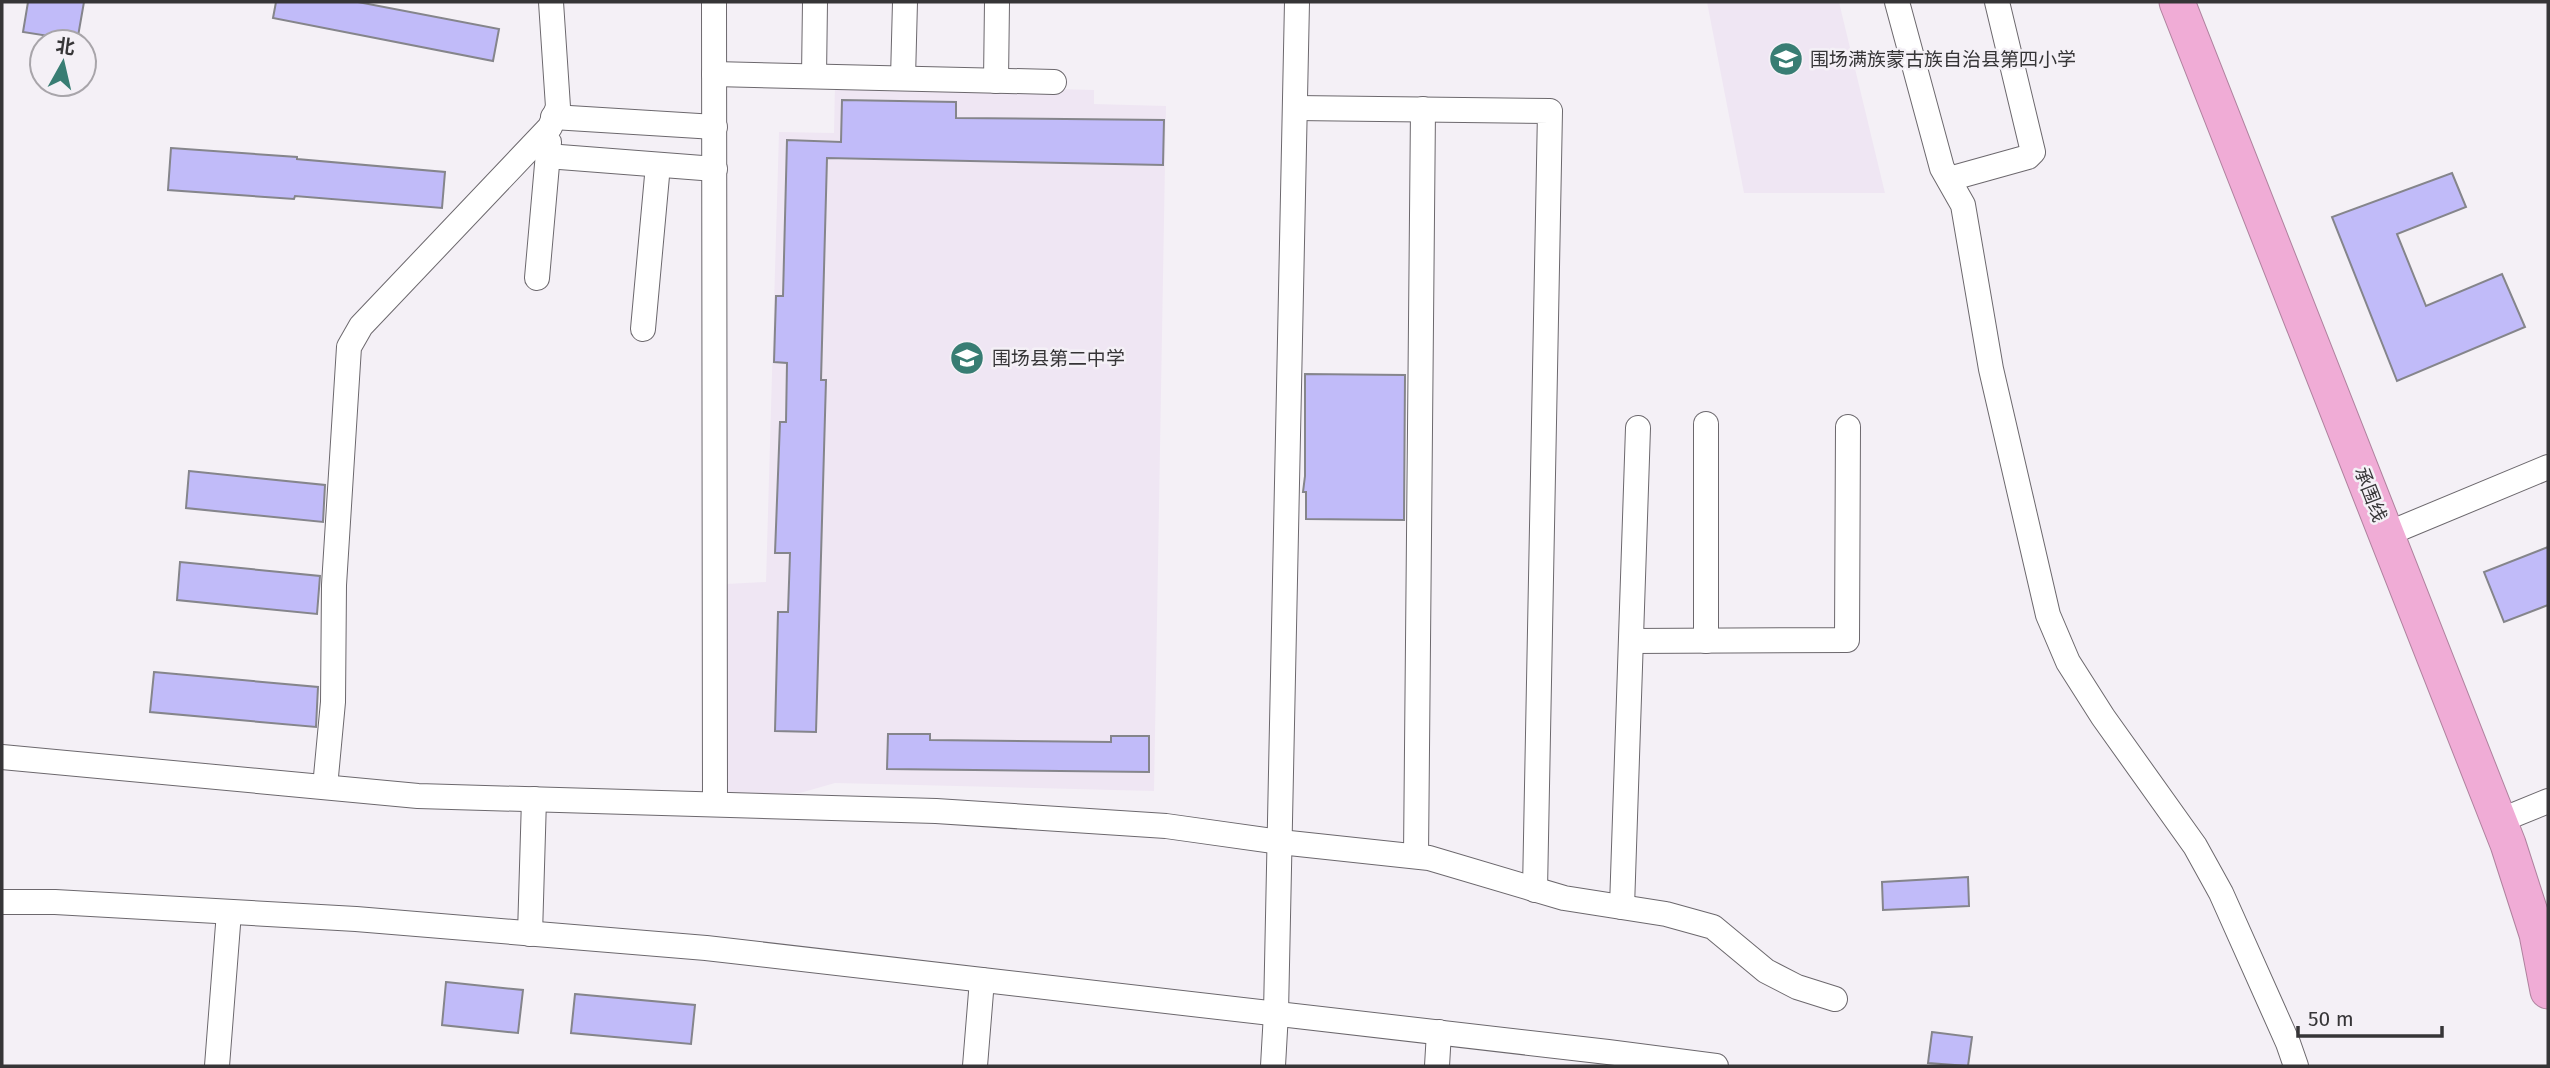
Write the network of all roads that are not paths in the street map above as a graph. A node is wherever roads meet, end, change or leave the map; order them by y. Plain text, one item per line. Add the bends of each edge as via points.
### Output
1 (551, 2) edge
2 (714, 2) edge
3 (815, 2) edge
4 (905, 2) edge
5 (997, 2) edge
6 (1297, 2) edge
7 (1897, 2) edge
8 (1997, 2) edge
9 (2177, 2) edge
10 (714, 74) junction
11 (814, 76) junction
12 (903, 78) junction
13 (996, 80) junction
14 (1054, 82) dead end
15 (1296, 108) junction
16 (1423, 110) junction
17 (552, 122) junction
18 (715, 127) junction
19 (547, 156) junction
20 (657, 164) junction
21 (715, 169) junction
22 (1949, 179) junction
23 (537, 278) dead end
24 (643, 329) dead end
25 (1706, 424) dead end
26 (1848, 427) dead end
27 (1638, 428) dead end
28 (2548, 467) edge
29 (2386, 534) junction
30 (1631, 641) junction
31 (1706, 641) junction
32 (2, 757) edge
33 (325, 787) junction
34 (534, 799) junction
35 (2548, 800) edge
36 (715, 803) junction
37 (2499, 821) junction
38 (1280, 842) junction
39 (1416, 856) junction
40 (1535, 890) junction
41 (2, 902) edge
42 (1622, 907) junction
43 (229, 912) junction
44 (530, 934) junction
45 (982, 980) junction
46 (2548, 991) edge
47 (1835, 999) dead end
48 (1276, 1013) junction
49 (1440, 1032) junction
50 (1626, 1060) edge
51 (217, 1066) edge
52 (975, 1066) edge
53 (1273, 1066) edge
54 (1437, 1066) edge
55 (1713, 1066) edge
56 (2296, 1066) edge

1 - 17 street via 558,107
2 - 10 street
3 - 11 street
4 - 12 street
5 - 13 street
6 - 15 street
7 - 22 street via 1942,168
8 - 22 street via 2033,152
9 - 29 highway, 承围线
10 - 11 street
10 - 18 street
11 - 12 street
12 - 13 street
13 - 14 street
15 - 16 street
15 - 38 street
16 - 39 street
16 - 40 street via 1550,111
17 - 18 street
17 - 19 street
17 - 33 street via 361,326 349,347
18 - 21 street
19 - 20 street
19 - 23 street
20 - 21 street
20 - 24 street
21 - 36 street
22 - 56 street via 1963,205 1991,369 2048,615 2068,662 2195,846 2221,893
25 - 31 street
26 - 31 street via 1847,640
27 - 30 street
28 - 29 street
29 - 37 highway, 承围线
30 - 31 street
30 - 42 street
32 - 33 street
33 - 34 street via 418,796
34 - 36 street
34 - 44 street
35 - 37 street
36 - 38 street via 1139,824
37 - 46 highway, 承围线 via 2536,934
38 - 39 street
38 - 48 street
39 - 40 street
40 - 42 street
41 - 43 street
42 - 47 street via 1713,927 1766,971
43 - 44 street
43 - 51 street
44 - 45 street via 706,948
45 - 48 street
45 - 52 street
48 - 49 street
48 - 53 street
49 - 50 street
49 - 54 street
50 - 55 street

